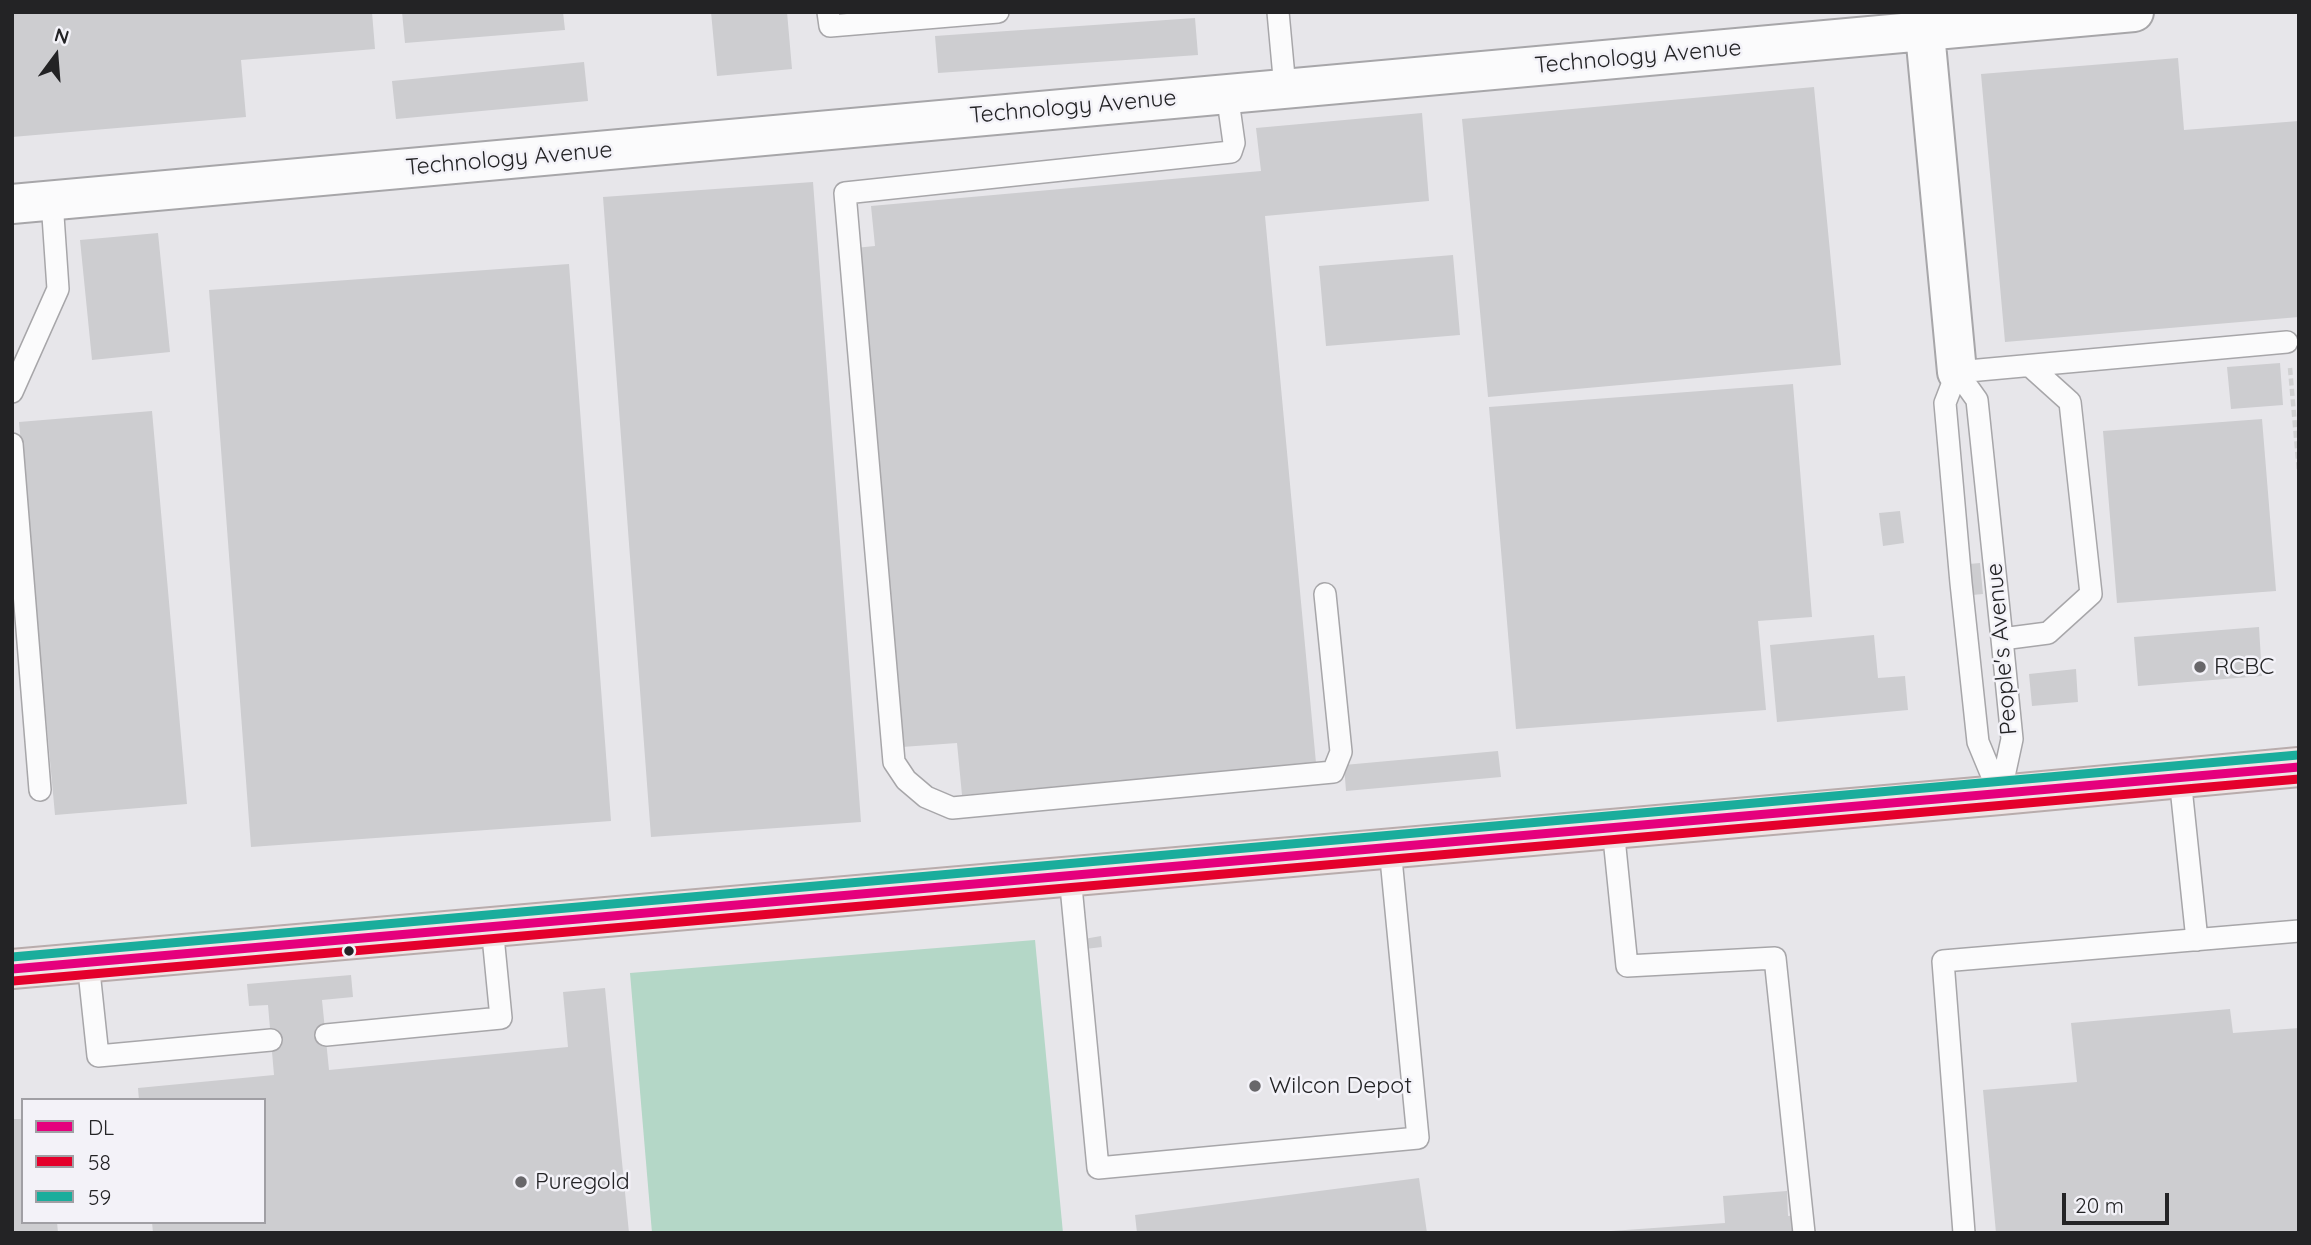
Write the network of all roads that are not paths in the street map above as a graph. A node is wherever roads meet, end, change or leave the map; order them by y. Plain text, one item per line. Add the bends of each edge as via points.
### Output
1 (828, 12) edge
2 (998, 12) edge
3 (1278, 12) edge
4 (2134, 12) edge
5 (1924, 21) edge
6 (1285, 88) junction
7 (1227, 93) junction
8 (52, 201) junction
9 (12, 204) edge
10 (2287, 342) road end
11 (2031, 366) junction
12 (1957, 372) junction
13 (12, 392) edge
14 (12, 443) edge
15 (1325, 594) dead end
16 (2003, 639) junction
17 (2299, 767) edge
18 (2180, 778) junction
19 (40, 790) dead end
20 (2000, 795) junction
21 (1613, 828) junction
22 (1390, 848) junction
23 (1070, 876) junction
24 (492, 926) junction
25 (2299, 931) edge
26 (2197, 940) junction
27 (88, 962) junction
28 (12, 969) edge
29 (326, 1035) dead end
30 (271, 1040) dead end
31 (1804, 1233) edge
32 (1964, 1233) edge

1 - 2 lane via 830,26
3 - 6 lane
4 - 5 street, Technology Avenue
5 - 6 street, Technology Avenue
5 - 12 street, People's Avenue
6 - 7 street, Technology Avenue
7 - 8 street, Technology Avenue
7 - 15 lane via 1234,143 1231,152 845,193 894,762 926,797 952,808 1333,772 1340,752
8 - 9 street, Technology Avenue
8 - 13 lane via 58,289
10 - 11 lane
11 - 12 lane
11 - 16 lane via 2070,402 2091,594 2048,633
12 - 16 lane, People's Avenue via 1977,400
12 - 20 lane, People's Avenue via 1945,402 1961,583 1978,742
14 - 19 lane
16 - 20 lane, People's Avenue via 2012,739
17 - 18 highway
18 - 20 highway
18 - 26 lane
20 - 21 highway
21 - 22 highway
21 - 31 lane via 1627,966 1774,958
22 - 23 highway
22 - 23 lane via 1418,1138 1098,1168
23 - 24 highway
24 - 27 highway
24 - 29 lane via 501,1018
25 - 26 lane
26 - 32 lane via 1943,961
27 - 28 highway
27 - 30 lane via 98,1056

